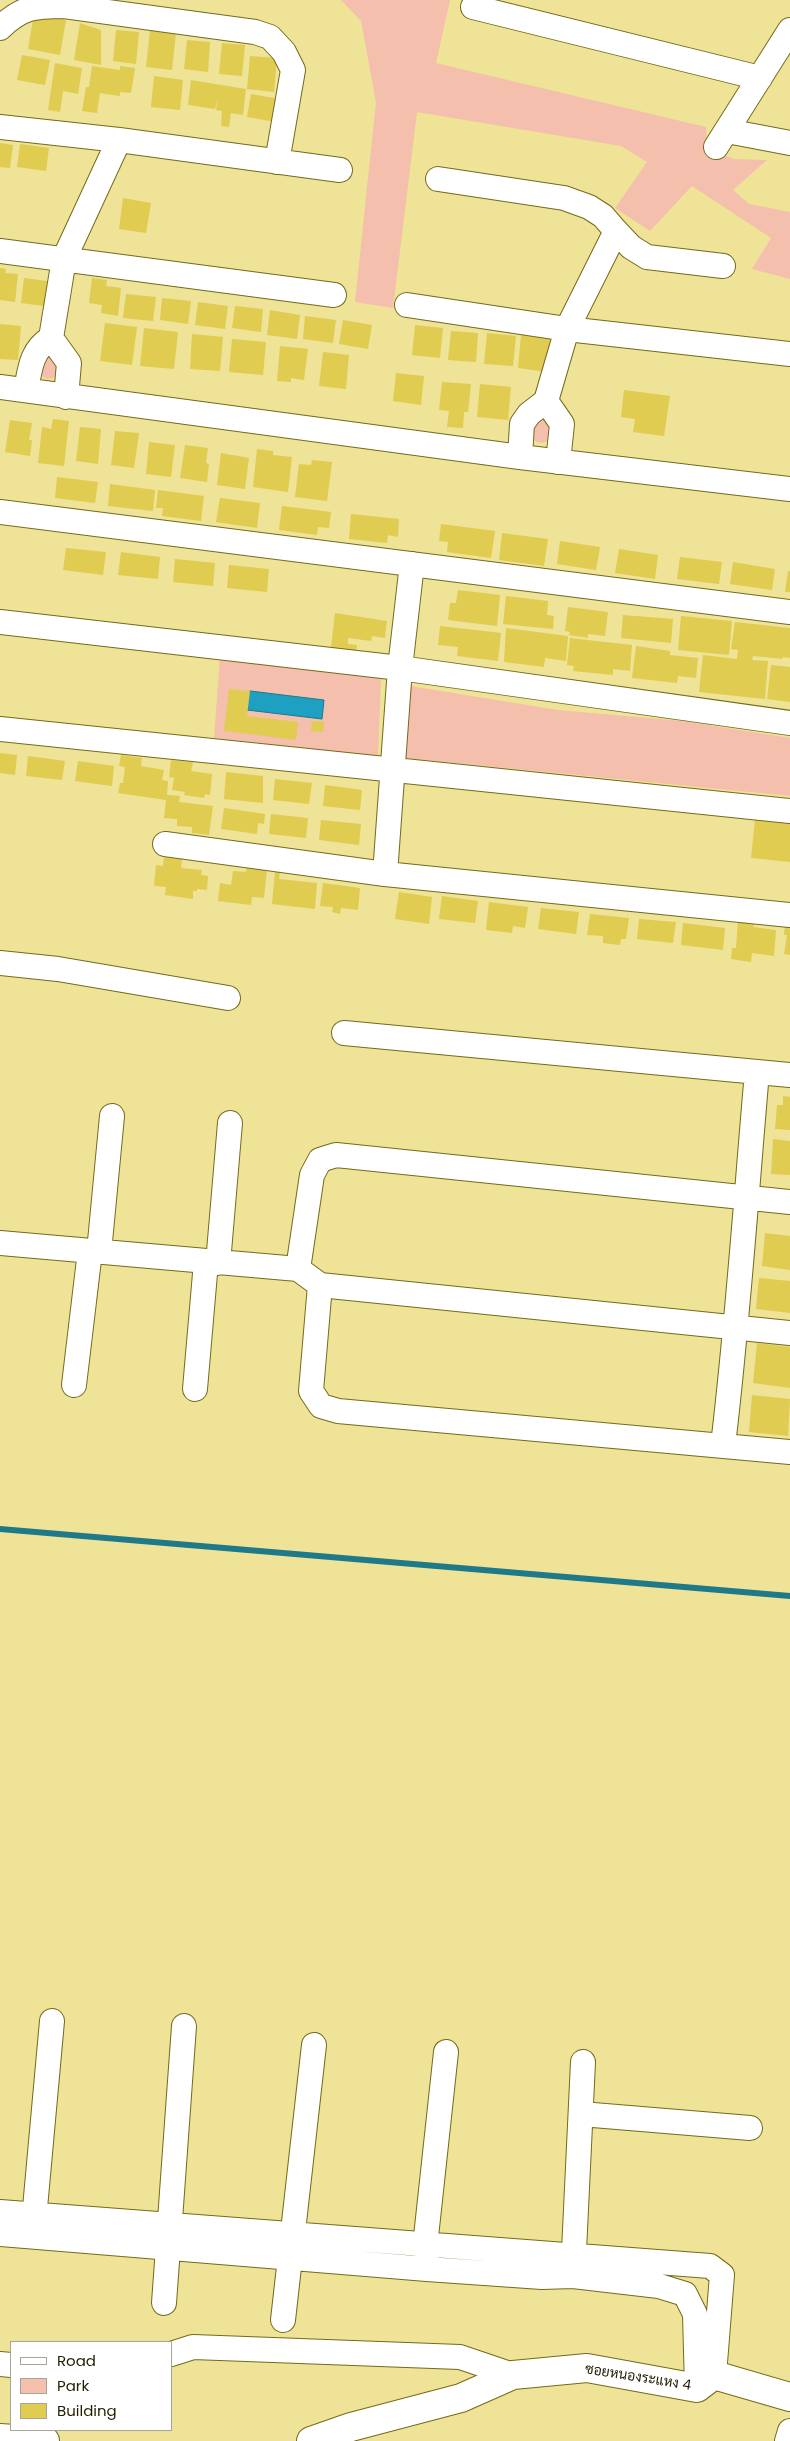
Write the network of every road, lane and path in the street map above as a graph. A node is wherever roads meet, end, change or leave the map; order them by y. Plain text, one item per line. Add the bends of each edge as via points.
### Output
1 (473, 7) dead end
2 (0, 28) edge
3 (790, 30) edge
4 (760, 78) junction
5 (0, 127) edge
6 (119, 140) junction
7 (790, 143) edge
8 (277, 162) junction
9 (340, 170) dead end
10 (438, 179) dead end
11 (616, 232) junction
12 (0, 251) edge
13 (64, 259) junction
14 (723, 266) dead end
15 (334, 295) dead end
16 (407, 305) dead end
17 (567, 329) junction
18 (52, 338) junction
19 (790, 354) edge
20 (0, 387) edge
21 (26, 390) junction
22 (66, 397) junction
23 (546, 401) junction
24 (520, 457) junction
25 (558, 462) junction
26 (790, 489) edge
27 (0, 512) edge
28 (412, 564) junction
29 (790, 612) edge
30 (0, 622) edge
31 (400, 668) junction
32 (790, 723) edge
33 (0, 728) edge
34 (393, 771) junction
35 (790, 811) edge
36 (165, 844) dead end
37 (385, 874) junction
38 (790, 915) edge
39 (0, 963) edge
40 (228, 998) dead end
41 (344, 1033) dead end
42 (758, 1072) junction
43 (790, 1076) edge
44 (112, 1116) dead end
45 (230, 1124) dead end
46 (745, 1199) junction
47 (790, 1202) edge
48 (0, 1243) edge
49 (94, 1251) junction
50 (212, 1263) junction
51 (298, 1269) junction
52 (320, 1285) junction
53 (737, 1328) junction
54 (790, 1332) edge
55 (74, 1385) dead end
56 (195, 1389) dead end
57 (723, 1446) junction
58 (790, 1452) edge
59 (52, 2021) dead end
60 (184, 2026) dead end
61 (314, 2045) dead end
62 (446, 2052) dead end
63 (583, 2062) dead end
64 (581, 2114) junction
65 (750, 2128) dead end
66 (0, 2212) edge
67 (33, 2226) junction
68 (0, 2234) edge
69 (170, 2237) junction
70 (425, 2246) junction
71 (292, 2247) junction
72 (574, 2266) junction
73 (427, 2269) junction
74 (164, 2303) dead end
75 (283, 2320) dead end
76 (172, 2354) edge
77 (513, 2375) junction
78 (706, 2382) junction
79 (789, 2394) edge
80 (790, 2431) edge
81 (0, 2438) edge
82 (45, 2441) edge
83 (310, 2441) edge
84 (787, 2441) edge

1 - 4 street
2 - 8 street via 34,6 64,6 270,36 284,52 293,70
3 - 4 street
4 - 7 street via 722,139
5 - 6 street
6 - 8 street
6 - 13 street
8 - 9 street
10 - 11 street via 564,198 603,216
11 - 14 street via 631,247 647,256
11 - 17 street
12 - 13 street
13 - 15 street
13 - 18 street
16 - 17 street
17 - 19 street
17 - 23 street
18 - 21 street via 44,342 31,358
18 - 22 street via 69,363
20 - 21 street
21 - 22 street
22 - 24 street via 366,434
23 - 24 street via 522,424
23 - 25 street via 562,424
24 - 25 street
25 - 26 street
27 - 28 street
28 - 29 street
28 - 31 street
30 - 31 street
31 - 32 street
31 - 34 street
33 - 34 street
34 - 35 street
34 - 37 street
36 - 37 street
37 - 38 street
39 - 40 street
41 - 42 street
42 - 43 street
42 - 46 street
44 - 49 street
45 - 50 street
46 - 47 street
46 - 51 street via 336,1155 320,1160 312,1174
46 - 53 street
48 - 49 street
49 - 50 street
49 - 55 street
50 - 51 street
50 - 56 street
51 - 52 street
52 - 53 street
52 - 57 street via 311,1391 321,1406 338,1411
53 - 54 street
53 - 57 street
57 - 58 street
59 - 67 street
60 - 69 street
61 - 71 street
62 - 70 street
63 - 64 street
64 - 65 street
64 - 72 street
66 - 67 street
67 - 68 street
67 - 69 street
69 - 71 street
69 - 74 street
70 - 71 street
70 - 72 street
70 - 73 street
71 - 73 street
71 - 75 street
72 - 73 street via 542,2277
72 - 78 street via 685,2294 695,2314
72 - 78 street via 691,2263 710,2266 722,2275
76 - 77 street via 193,2347 460,2357
77 - 78 street, ซอยหนองระแหง 4 via 587,2368
77 - 83 street, ซอยหนองระแหง 4 via 461,2398
78 - 79 street, ซอยหนองระแหง 4
80 - 84 street
81 - 82 street

